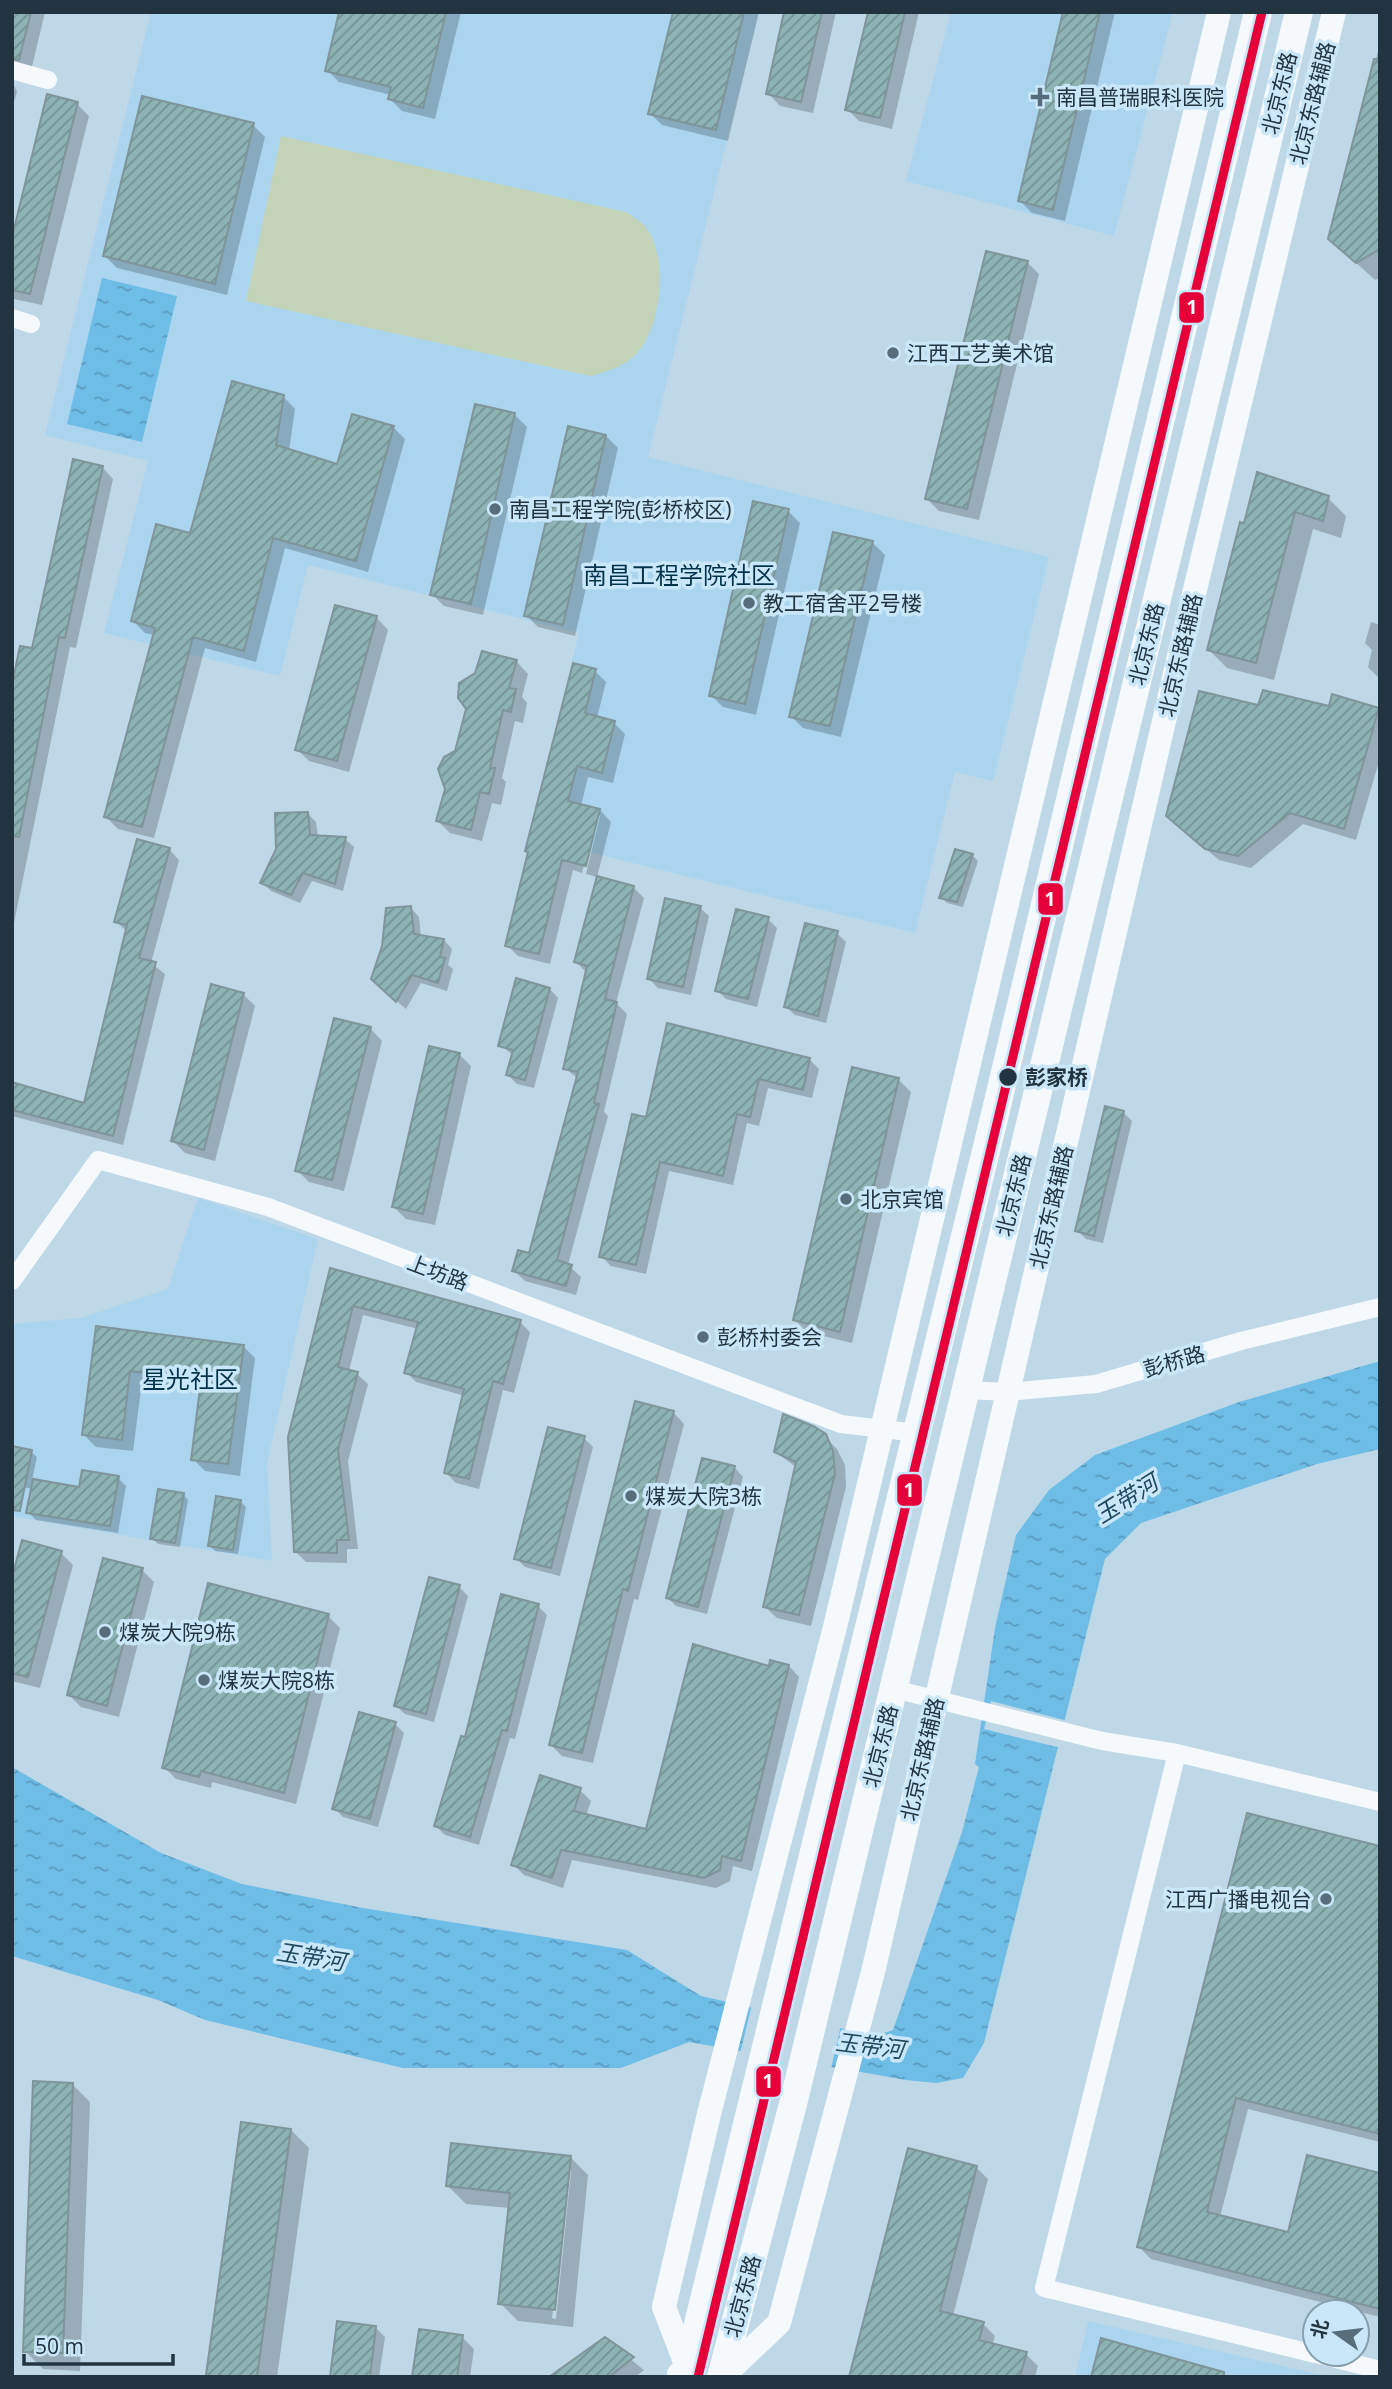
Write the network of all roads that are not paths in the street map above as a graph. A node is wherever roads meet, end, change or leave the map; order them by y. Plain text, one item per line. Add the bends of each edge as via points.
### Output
1 (1219, 12) edge
2 (1258, 12) edge
3 (1299, 12) edge
4 (1334, 12) edge
5 (12, 70) edge
6 (48, 80) dead end
7 (12, 318) edge
8 (32, 324) dead end
9 (12, 1281) edge
10 (1380, 1307) edge
11 (966, 1390) junction
12 (1008, 1392) junction
13 (882, 1429) junction
14 (916, 1433) junction
15 (894, 1689) junction
16 (936, 1698) junction
17 (1177, 1753) junction
18 (1380, 1802) edge
19 (1301, 2351) edge
20 (682, 2374) edge
21 (721, 2377) edge

1 - 13 main road
2 - 14 main road, 北京东路
3 - 11 main road, 北京东路
4 - 12 main road, 北京东路辅路
5 - 6 street
7 - 8 street
9 - 13 street, 上坊路 via 98,1160 256,1203 841,1424
10 - 12 street, 彭桥路 via 1241,1341 1096,1384
11 - 12 street, 彭桥路
11 - 15 main road, 北京东路
12 - 16 main road, 北京东路辅路
13 - 14 street, 上坊路
13 - 20 main road via 664,2307
14 - 20 main road, 北京东路
15 - 16 street
15 - 21 main road, 北京东路
16 - 17 street via 1102,1741
16 - 21 main road, 北京东路辅路 via 873,1972 779,2323
17 - 18 street
17 - 19 street via 1044,2288

